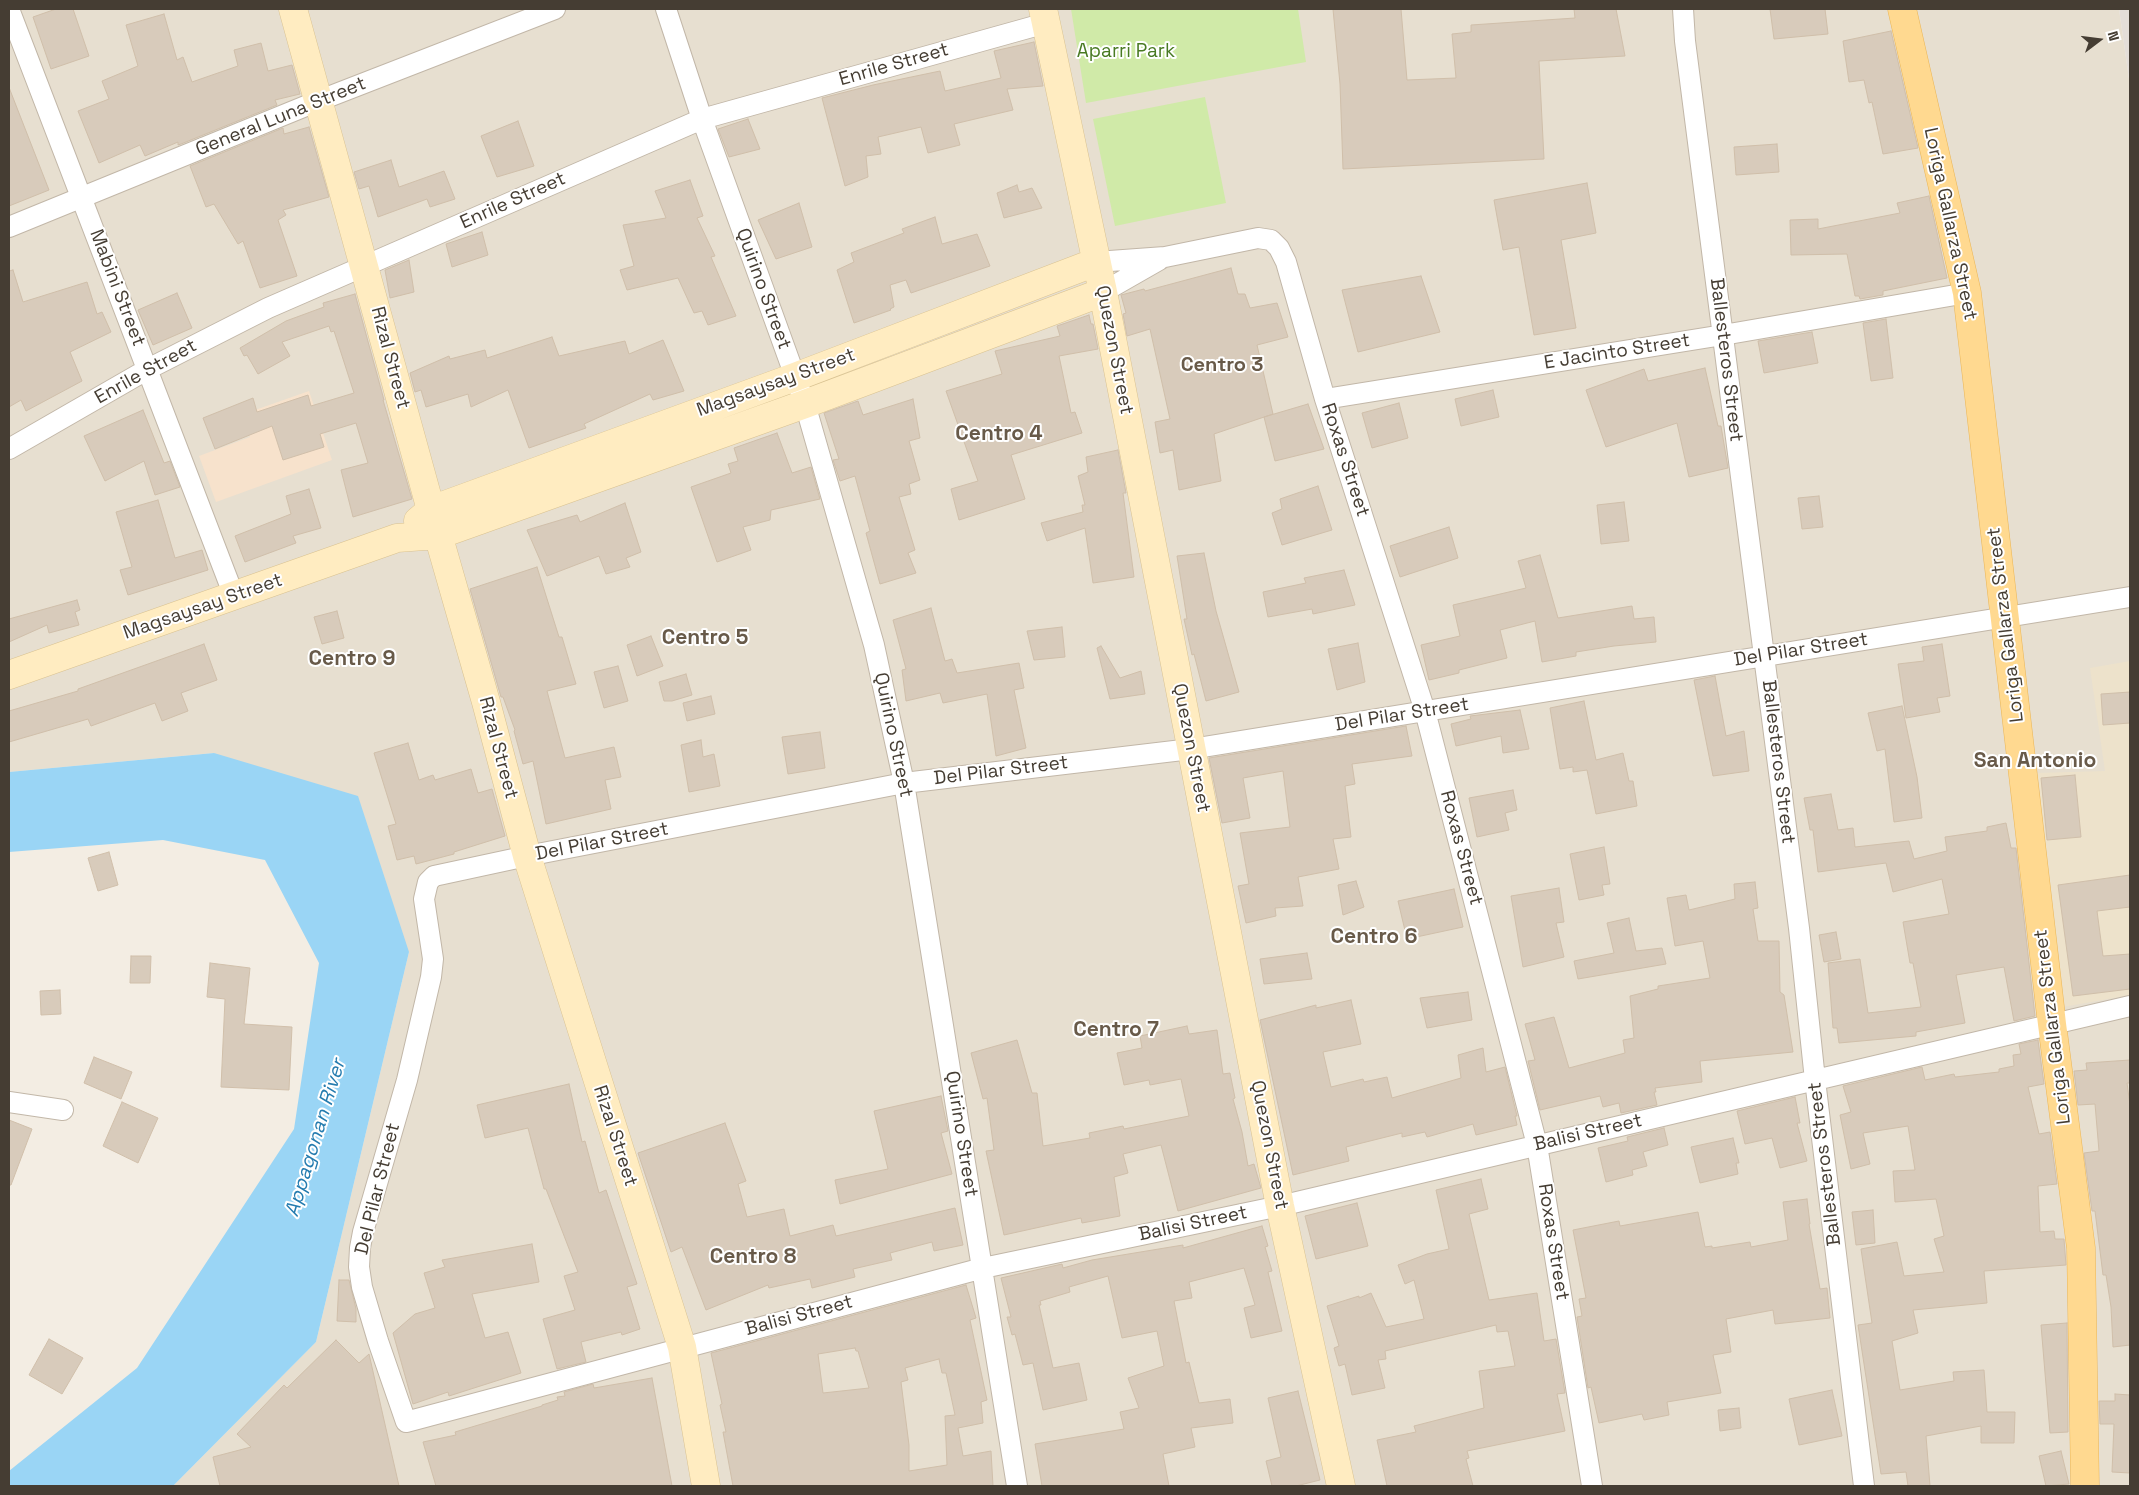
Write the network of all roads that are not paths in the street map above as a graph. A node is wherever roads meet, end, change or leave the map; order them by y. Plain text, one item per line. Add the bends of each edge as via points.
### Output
1 (9, 9) edge
2 (293, 9) edge
3 (555, 9) edge
4 (666, 9) edge
5 (1683, 9) edge
6 (1902, 9) edge
7 (1044, 16) edge
8 (318, 101) junction
9 (702, 119) junction
10 (82, 198) junction
11 (9, 227) edge
12 (1258, 238) joint
13 (1165, 257) junction
14 (1096, 262) junction
15 (365, 265) junction
16 (1102, 292) junction
17 (1967, 292) junction
18 (1723, 335) junction
19 (148, 369) junction
20 (795, 377) junction
21 (1325, 399) junction
22 (805, 404) junction
23 (9, 450) edge
24 (435, 522) junction
25 (234, 596) junction
26 (2130, 596) edge
27 (2006, 617) junction
28 (1764, 656) junction
29 (9, 675) edge
30 (1425, 712) junction
31 (1191, 749) junction
32 (904, 783) junction
33 (527, 856) junction
34 (2130, 1006) edge
35 (2052, 1024) junction
36 (1815, 1080) junction
37 (9, 1102) edge
38 (63, 1110) dead end
39 (1537, 1145) junction
40 (1280, 1206) junction
41 (983, 1268) junction
42 (682, 1347) junction
43 (406, 1422) joint
44 (706, 1486) edge
45 (1017, 1486) edge
46 (1341, 1486) edge
47 (1592, 1486) edge
48 (1864, 1486) edge
49 (2085, 1486) edge

1 - 10 street, Mabini Street
2 - 8 street, Rizal Street
3 - 8 street, General Luna Street
4 - 9 street, Quirino Street
5 - 18 street, Ballesteros Street
6 - 17 main road, Loriga Gallarza Street
7 - 9 street, Enrile Street
7 - 14 street, Quezon Street
8 - 10 street, General Luna Street
8 - 15 street, Rizal Street
9 - 15 street, Enrile Street
9 - 20 street, Quirino Street
10 - 11 street, General Luna Street
10 - 19 street, Mabini Street
12 - 13 street, Magsaysay Street
12 - 21 street, Roxas Street via 1271,240 1286,262
13 - 14 street, Magsaysay Street
13 - 16 street, Magsaysay Street
14 - 16 street, Quezon Street
14 - 20 street, Magsaysay Street
15 - 19 street, Enrile Street via 268,308
15 - 24 street, Rizal Street
16 - 22 street, Magsaysay Street
16 - 31 street, Quezon Street
17 - 18 street, E Jacinto Street
17 - 27 main road, Loriga Gallarza Street
18 - 21 street, E Jacinto Street
18 - 28 street, Ballesteros Street
19 - 23 street, Enrile Street
19 - 25 street, Mabini Street
20 - 22 street, Quirino Street
20 - 24 street, Magsaysay Street
21 - 30 street, Roxas Street
22 - 24 street, Magsaysay Street
22 - 32 street, Quirino Street via 874,645
24 - 25 street, Magsaysay Street
24 - 33 street, Rizal Street
25 - 29 street, Magsaysay Street
26 - 27 street, Del Pilar Street
27 - 28 street, Del Pilar Street
27 - 35 main road, Loriga Gallarza Street
28 - 30 street, Del Pilar Street
28 - 36 street, Ballesteros Street
30 - 31 street, Del Pilar Street
30 - 39 street, Roxas Street
31 - 32 street, Del Pilar Street
31 - 40 street, Quezon Street
32 - 33 street, Del Pilar Street
32 - 41 street, Quirino Street
33 - 42 street, Rizal Street
33 - 43 street, Del Pilar Street via 434,876 425,890 433,959 431,977 407,1080 360,1248 359,1266 378,1341
34 - 35 street, Balisi Street
35 - 36 street, Balisi Street
35 - 49 main road, Loriga Gallarza Street via 2081,1248
36 - 39 street, Balisi Street
36 - 48 street, Ballesteros Street
37 - 38 street
39 - 40 street, Balisi Street
39 - 47 street, Roxas Street
40 - 41 street, Balisi Street
40 - 46 street, Quezon Street
41 - 42 street, Balisi Street
41 - 45 street, Quirino Street
42 - 43 street, Balisi Street
42 - 44 street, Rizal Street

